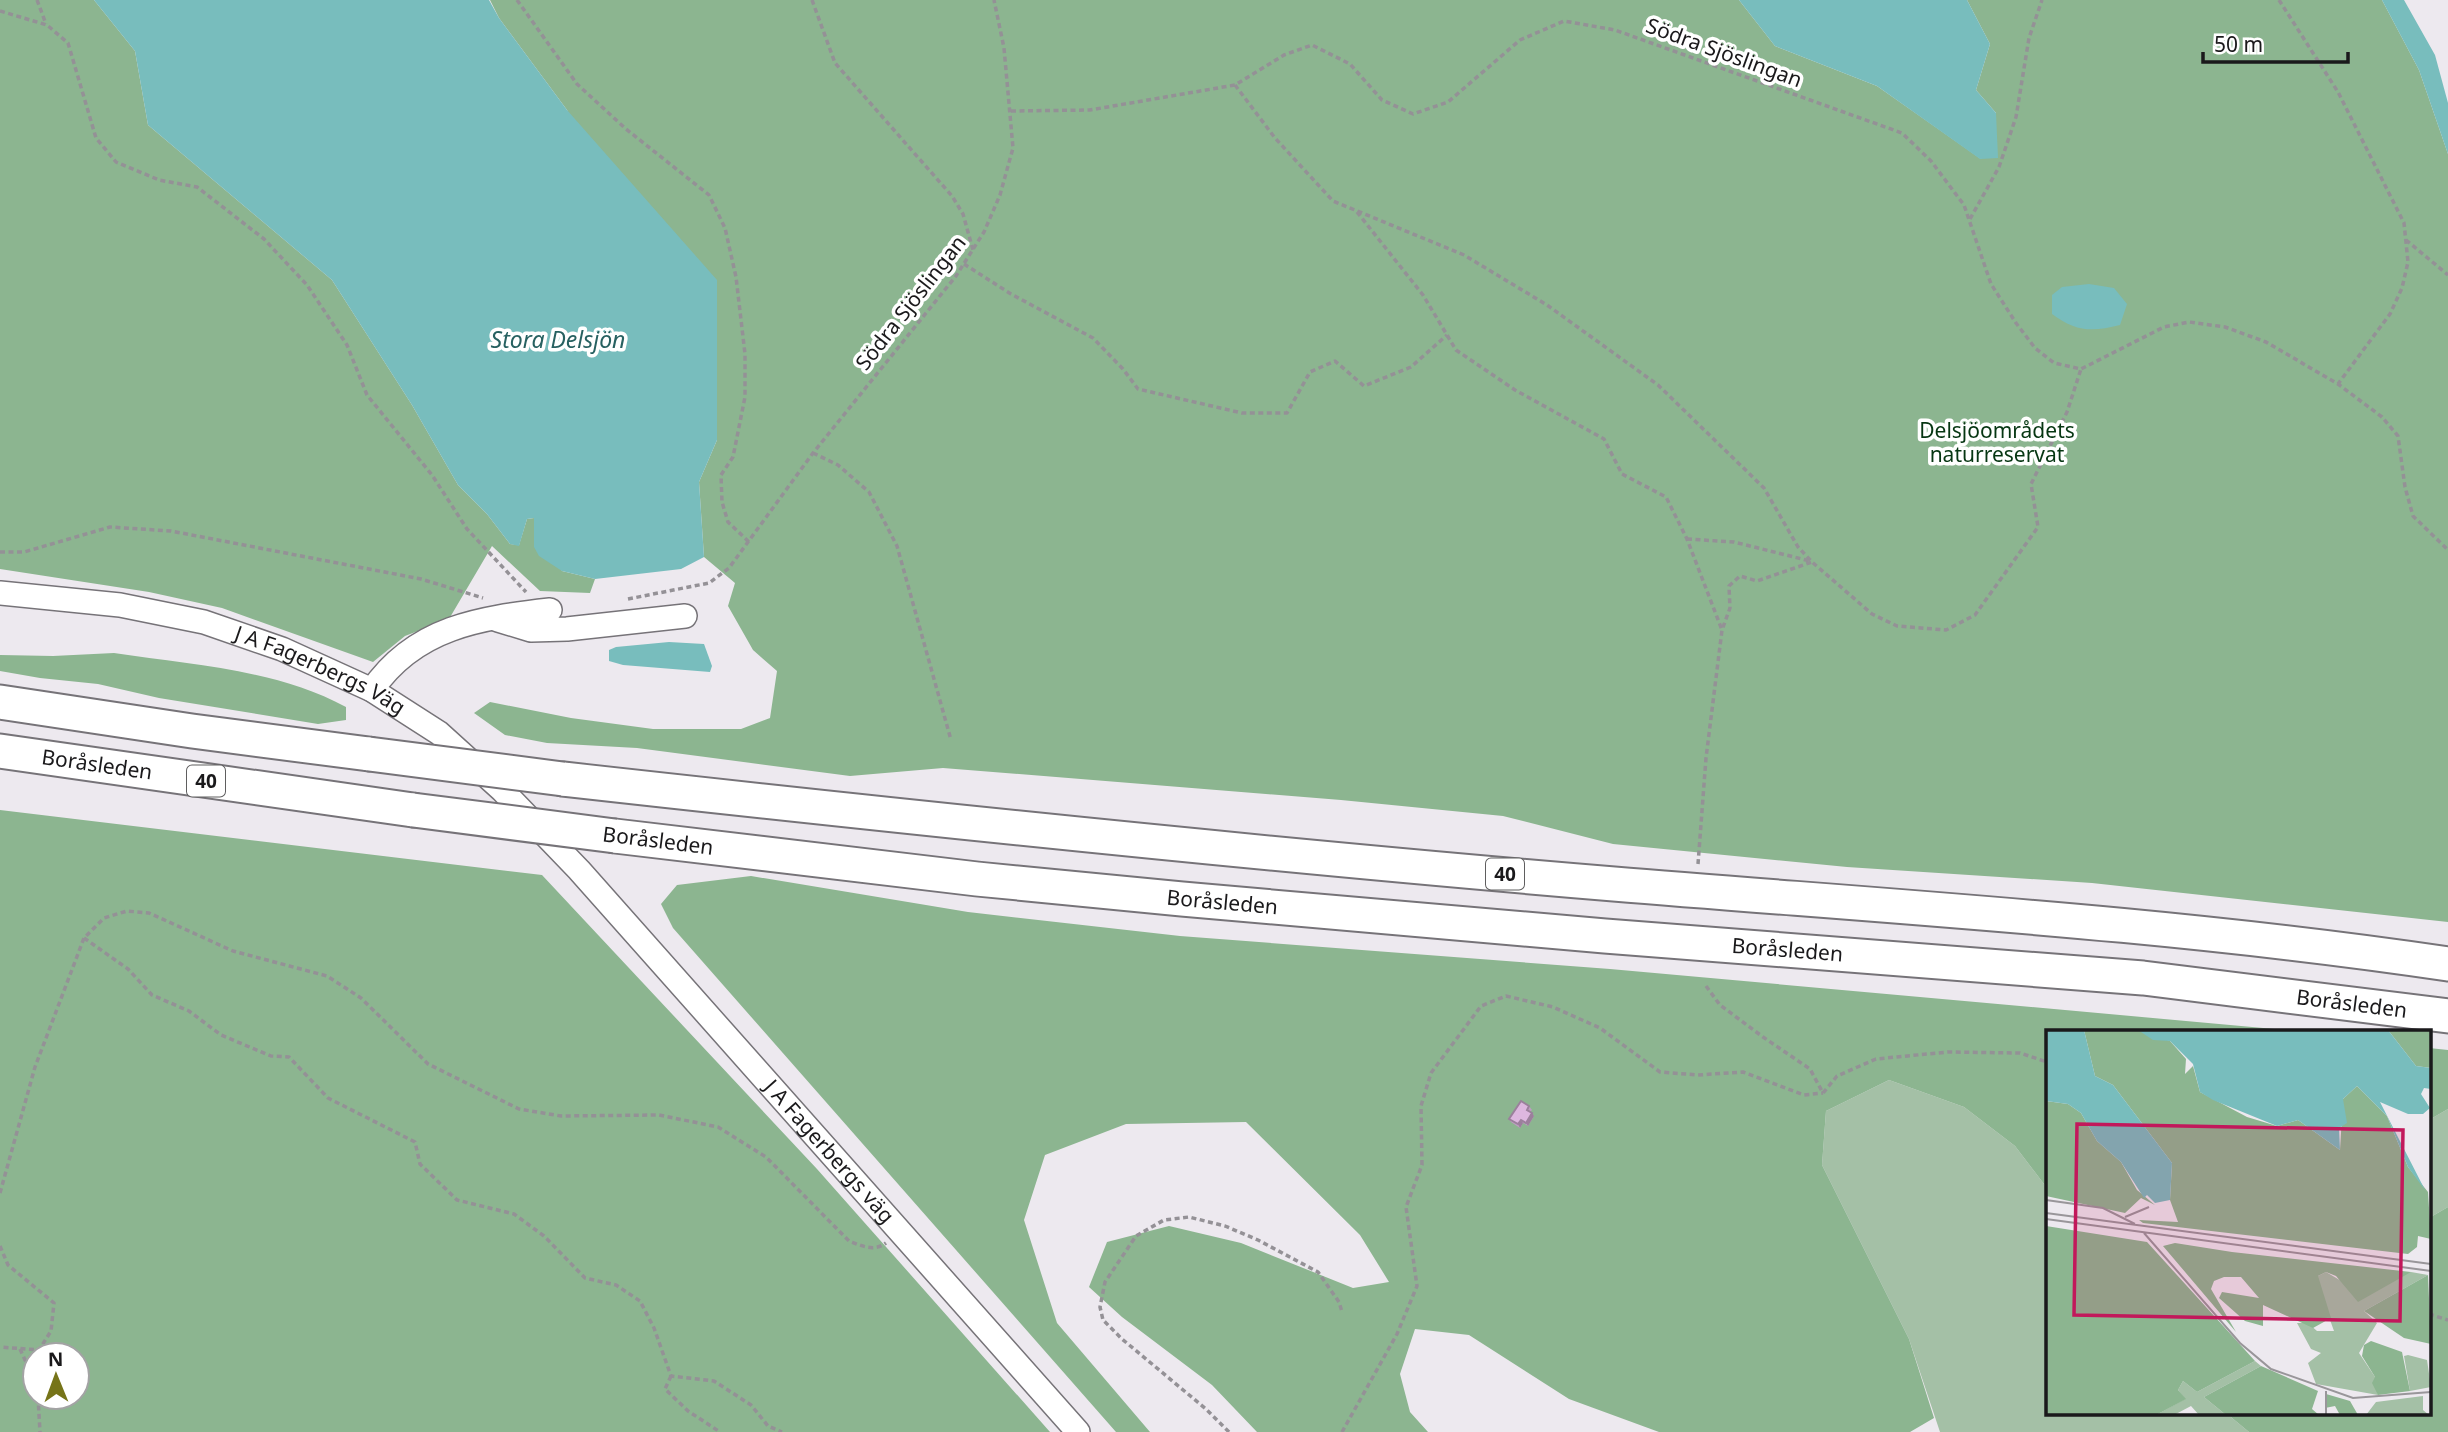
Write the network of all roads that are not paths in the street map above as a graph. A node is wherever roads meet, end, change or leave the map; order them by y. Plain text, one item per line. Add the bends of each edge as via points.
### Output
1 (0, 593) edge
2 (491, 608) junction
3 (550, 610) road end
4 (685, 616) dead end
5 (372, 690) junction
6 (0, 702) edge
7 (0, 751) edge
8 (579, 870) joint
9 (2448, 964) edge
10 (2448, 1016) edge
11 (1078, 1432) edge

1 - 5 street, J A Fagerbergs Väg via 120,605 204,622 282,649
2 - 3 street
2 - 4 street via 531,630
2 - 5 street via 422,641
5 - 8 street, J A Fagerbergs Väg via 439,733
6 - 9 highway, 40, bridge via 192,732 563,779 982,826 2149,927
7 - 10 highway, Boråsleden / 40, bridge via 413,810 977,879 2143,978
8 - 11 street, J A Fagerbergs väg

